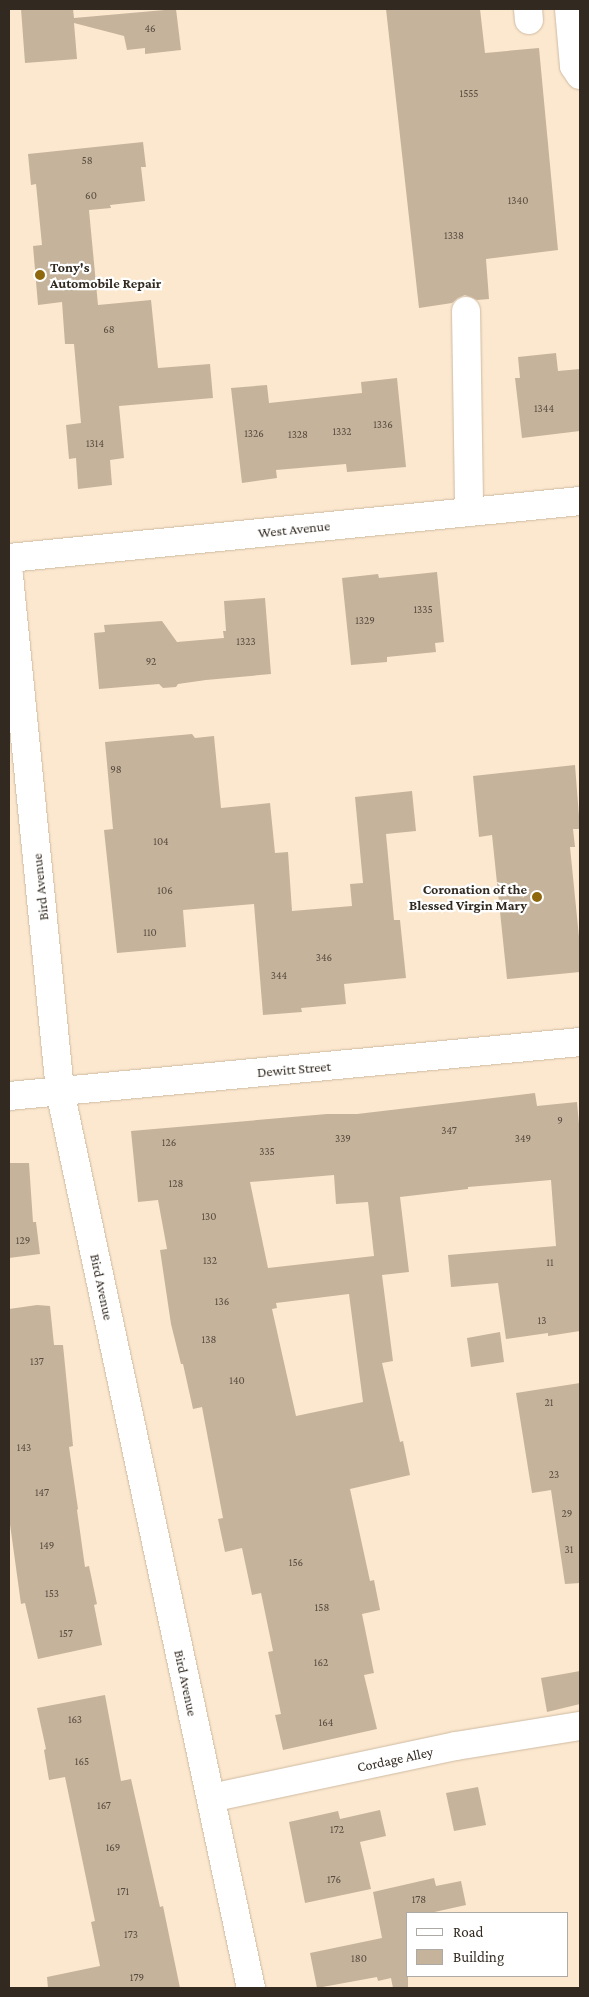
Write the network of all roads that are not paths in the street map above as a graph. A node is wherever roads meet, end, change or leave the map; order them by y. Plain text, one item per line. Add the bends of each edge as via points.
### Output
1 (569, 9) edge
2 (578, 69) edge
3 (466, 311) dead end
4 (580, 501) edge
5 (469, 512) junction
6 (9, 558) edge
7 (9, 576) edge
8 (580, 1042) edge
9 (60, 1091) junction
10 (9, 1096) edge
11 (580, 1726) edge
12 (211, 1798) junction
13 (252, 1988) edge

1 - 2 street
3 - 5 street
4 - 5 street, West Avenue
5 - 6 street, West Avenue
7 - 9 street, Bird Avenue
8 - 9 street, Dewitt Street
9 - 10 street, Dewitt Street
9 - 12 street, Bird Avenue
11 - 12 street, Cordage Alley via 456,1746
12 - 13 street, Bird Avenue

